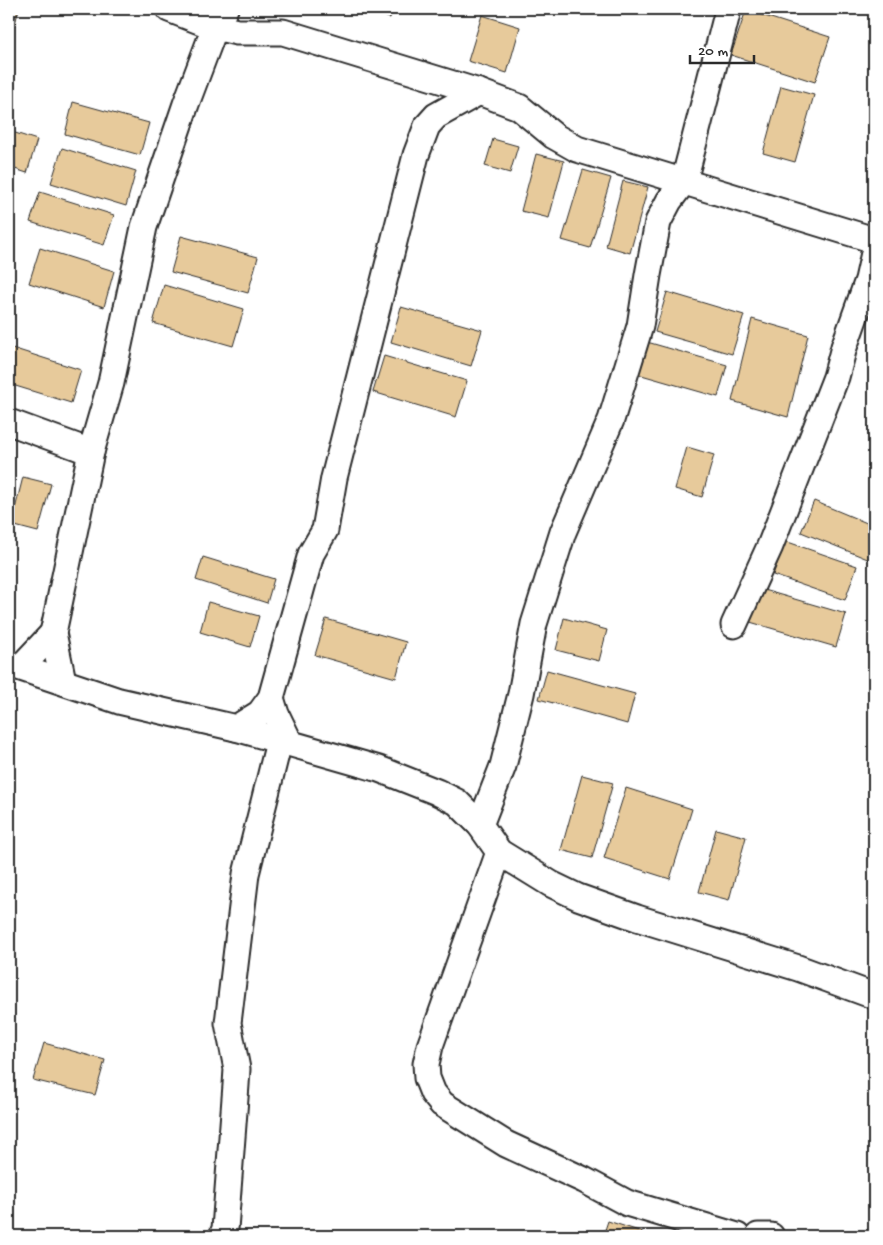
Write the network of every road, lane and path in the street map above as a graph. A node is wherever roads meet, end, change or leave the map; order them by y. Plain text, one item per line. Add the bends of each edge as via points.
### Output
1 (169, 9) edge
2 (726, 9) edge
3 (220, 18) edge
4 (479, 92) junction
5 (684, 181) junction
6 (874, 240) edge
7 (874, 253) edge
8 (9, 422) edge
9 (91, 452) junction
10 (734, 625) dead end
11 (53, 633) junction
12 (15, 665) edge
13 (63, 681) junction
14 (271, 698) junction
15 (236, 728) junction
16 (285, 742) junction
17 (480, 826) junction
18 (499, 852) junction
19 (874, 996) edge
20 (222, 1236) edge
21 (737, 1236) edge
22 (758, 1236) edge
23 (771, 1236) edge

1 - 3 street
2 - 5 street
3 - 4 street via 237,32 283,32
3 - 9 street via 144,226 111,383
4 - 5 street via 519,107 554,136 577,149
4 - 14 street via 436,116 427,126 416,155 334,478 325,530 311,554
5 - 6 street
5 - 17 street via 658,222 640,326 612,420 563,532 534,624 504,766
7 - 10 street via 836,377 770,546
8 - 9 street
9 - 11 street
11 - 12 street
11 - 13 street
12 - 13 street
13 - 15 street via 119,701
14 - 15 street via 260,713
14 - 16 street
15 - 16 street
16 - 17 street via 380,769 436,792 457,802
16 - 20 street via 246,874 228,1023 237,1069
17 - 18 street
18 - 19 street via 578,897
18 - 21 street via 430,1046 426,1064 433,1093 442,1104 506,1144 627,1203
22 - 23 street

